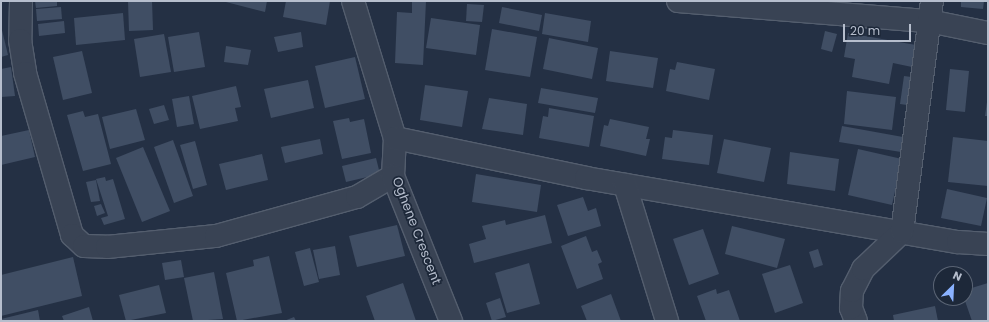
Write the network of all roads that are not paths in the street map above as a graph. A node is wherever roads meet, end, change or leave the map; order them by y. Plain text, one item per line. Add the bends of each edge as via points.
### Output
1 (21, 1) edge
2 (353, 1) edge
3 (678, 1) edge
4 (930, 11) edge
5 (988, 33) edge
6 (395, 138) junction
7 (393, 176) junction
8 (625, 185) junction
9 (902, 232) junction
10 (988, 244) edge
11 (452, 321) edge
12 (667, 321) edge
13 (856, 321) edge

1 - 7 street via 20,40 25,73 72,235 84,246 107,247 216,236 357,197
2 - 6 street, Oghene Crescent
3 - 4 street
4 - 5 street
4 - 9 street
6 - 7 street, Oghene Crescent
6 - 8 street
7 - 11 street, Oghene Crescent
8 - 9 street
8 - 12 street
9 - 10 street via 958,242
9 - 13 street via 862,269 852,291 852,308

